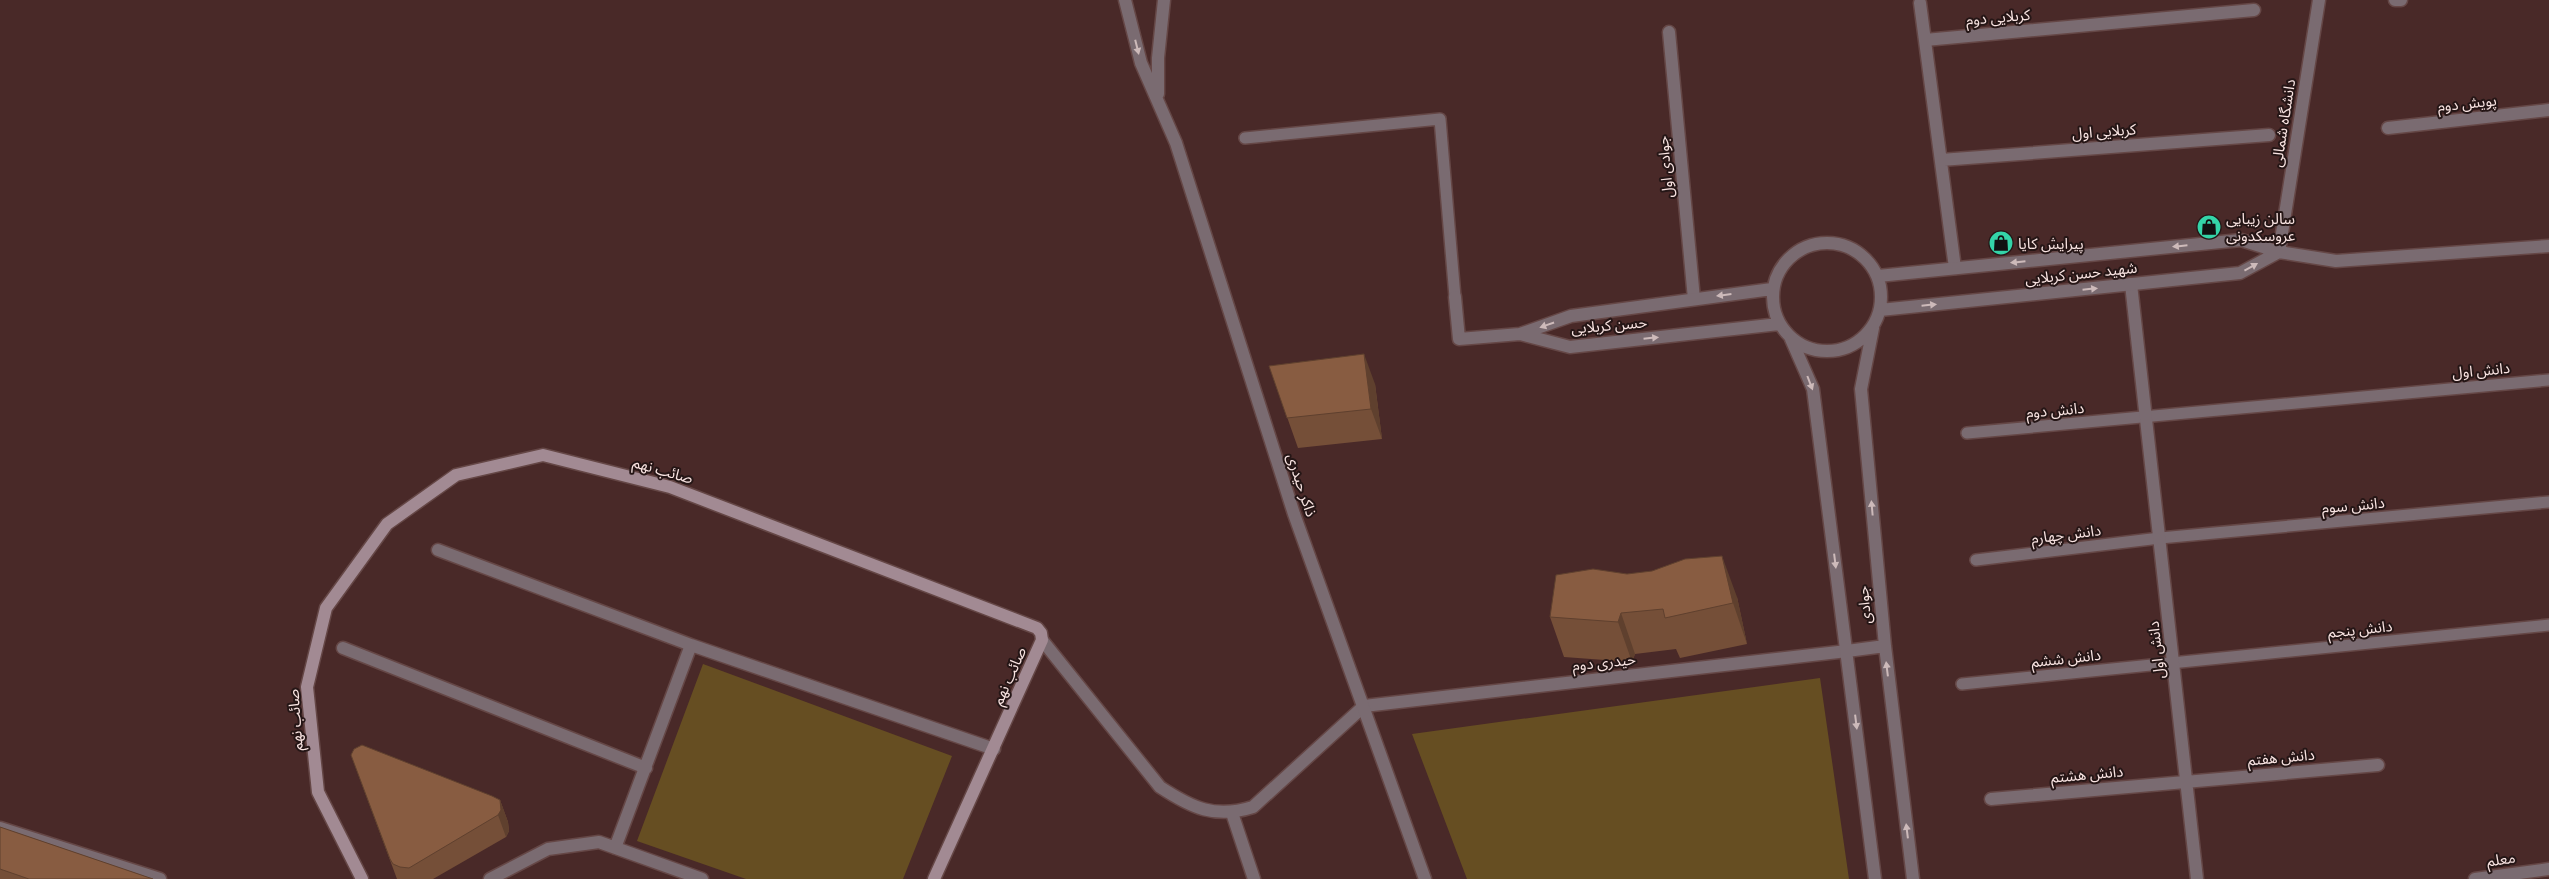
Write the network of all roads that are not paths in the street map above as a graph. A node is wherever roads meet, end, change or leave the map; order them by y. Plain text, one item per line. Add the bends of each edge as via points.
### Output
1 (1125, 0) edge
2 (1164, 0) edge
3 (2320, 0) edge
4 (2395, 0) edge
5 (2401, 0) edge
6 (1920, 3) dead end
7 (2254, 10) dead end
8 (1669, 32) dead end
9 (1925, 40) junction
10 (1158, 99) junction
11 (2549, 110) edge
12 (2388, 128) dead end
13 (2269, 135) dead end
14 (1245, 138) dead end
15 (1941, 160) junction
16 (2549, 246) edge
17 (2279, 252) junction
18 (1955, 268) junction
19 (1878, 276) junction
20 (2131, 284) junction
21 (1772, 289) junction
22 (1455, 297) joint
23 (1694, 299) junction
24 (1880, 310) junction
25 (1779, 324) junction
26 (1873, 328) junction
27 (1520, 334) junction
28 (1791, 338) junction
29 (2549, 380) edge
30 (2146, 416) junction
31 (1967, 433) dead end
32 (2549, 502) edge
33 (2160, 538) junction
34 (438, 550) dead end
35 (1976, 560) dead end
36 (2549, 625) edge
37 (1042, 640) junction
38 (692, 645) junction
39 (1884, 646) junction
40 (343, 648) dead end
41 (1847, 651) junction
42 (2173, 662) junction
43 (1962, 684) dead end
44 (1364, 706) junction
45 (994, 749) junction
46 (2378, 765) dead end
47 (646, 768) junction
48 (2186, 781) junction
49 (1991, 799) dead end
50 (1232, 813) junction
51 (0, 828) edge
52 (615, 848) junction
53 (2549, 870) edge
54 (2530, 872) junction
55 (2549, 876) edge
56 (160, 879) edge
57 (362, 879) edge
58 (490, 879) edge
59 (702, 879) edge
60 (934, 879) edge
61 (1254, 879) edge
62 (1425, 879) edge
63 (1875, 879) edge
64 (1913, 879) edge
65 (2197, 879) edge
66 (2475, 879) edge

1 -> 10 street, ذاکر حیدری via 1141,63
2 - 10 street
3 - 17 street, دانشگاه شمالی
4 - 5 street
6 - 9 street
7 - 9 street, کربلایی دوم
8 - 23 street, جوادی اول
9 - 15 street
10 - 44 street, ذاکر حیدری via 1176,143 1294,514
11 - 12 street, پویش دوم
13 - 15 street, کربلایی اول
14 - 22 lane via 1440,119
15 - 18 street
16 - 17 street, شهید حسن کربلایی via 2336,261
17 -> 18 street, شهید حسن کربلایی via 2241,240
20 -> 17 street, شهید حسن کربلایی via 2240,273
18 - 19 street, شهید حسن کربلایی
19 - 21 street via 1868,261 1854,250 1837,243 1820,243 1803,248 1788,258
19 - 24 street via 1882,293
24 -> 20 street, شهید حسن کربلایی
20 - 30 street, دانش اول
21 -> 23 street, حسن کربلایی
21 - 25 street via 1773,307
22 - 27 street via 1459,339
23 -> 27 street, حسن کربلایی via 1571,316
24 - 26 street
27 -> 25 street, حسن کربلایی via 1570,347
25 - 28 street
26 - 28 street via 1860,341 1834,351 1807,348
39 -> 26 street, جوادی via 1861,389
28 -> 41 street, جوادی via 1813,389
29 - 30 lane, دانش اول
30 - 31 lane, دانش دوم
30 - 33 street, دانش اول
32 - 33 lane, دانش سوم
33 - 35 lane, دانش چهارم
33 - 42 street, دانش اول
34 - 38 street
36 - 42 lane, دانش پنجم
37 - 45 main road, صائب نهم
37 - 50 street via 1160,787 1185,804
37 - 57 main road, صائب نهم via 1037,628 670,487 543,455 456,476 386,524 326,608 306,687 318,792
38 - 45 street
38 - 47 street
39 - 41 street, حیدری دوم
64 -> 39 street, جوادی
40 - 47 street
41 - 44 street, حیدری دوم
41 -> 63 street, جوادی
42 - 43 lane, دانش ششم
42 - 48 street, دانش اول
44 - 50 street via 1253,807
44 - 62 street, ذاکر حیدری
45 - 60 main road, صائب نهم
46 - 48 street, دانش هفتم
47 - 52 street
48 - 49 street, دانش هشتم
48 - 65 street, دانش اول
50 - 61 street
51 - 56 street
52 - 58 street via 599,842 548,849
52 - 59 street
53 - 54 street, معلم
54 - 55 street, معلم
54 - 66 street, معلم

